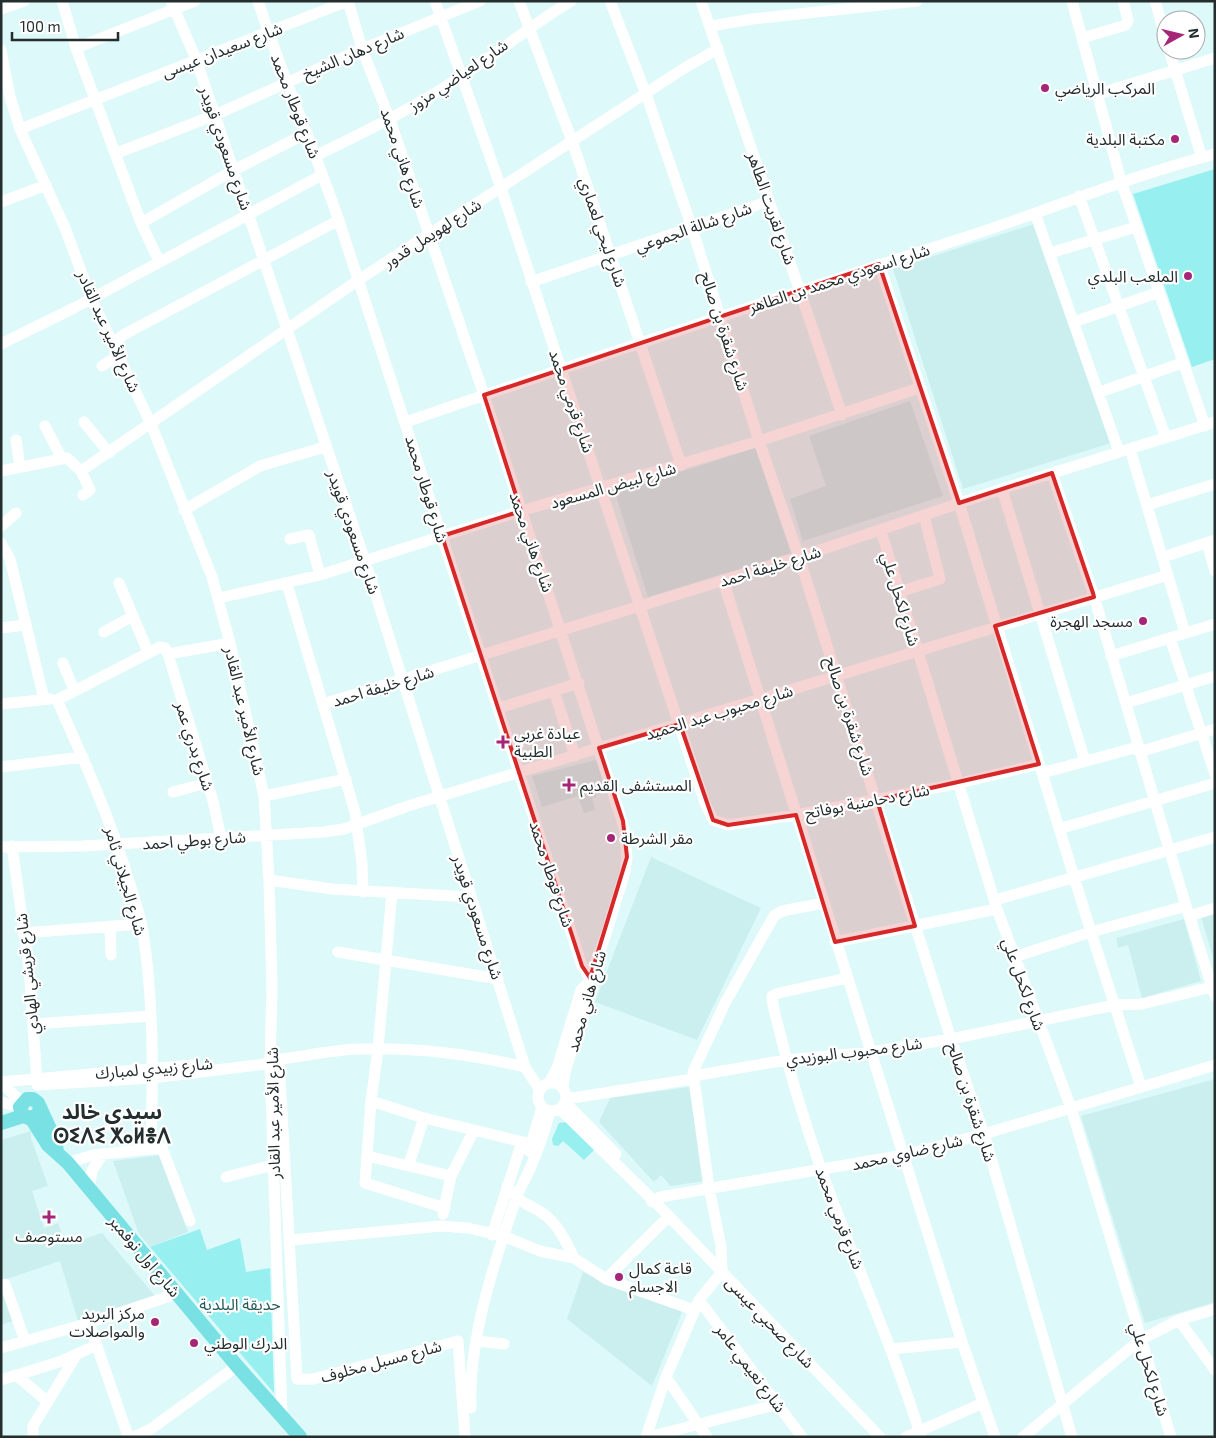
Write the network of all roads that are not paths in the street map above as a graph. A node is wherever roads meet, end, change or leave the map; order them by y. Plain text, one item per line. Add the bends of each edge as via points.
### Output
1 (24, 1) edge
2 (62, 1) edge
3 (195, 1) edge
4 (258, 1) edge
5 (348, 1) edge
6 (435, 1) edge
7 (480, 1) edge
8 (519, 1) edge
9 (571, 1) edge
10 (610, 1) edge
11 (701, 1) edge
12 (917, 1) edge
13 (1072, 1) edge
14 (1123, 1) edge
15 (172, 5) edge
16 (1, 9) edge
17 (441, 18) junction
18 (711, 26) junction
19 (528, 27) junction
20 (268, 33) junction
21 (1082, 38) junction
22 (76, 48) junction
23 (362, 49) junction
24 (718, 49) junction
25 (1, 50) edge
26 (1215, 58) edge
27 (196, 59) junction
28 (1172, 60) edge
29 (1175, 72) junction
30 (462, 76) junction
31 (286, 82) junction
32 (646, 94) junction
33 (1098, 94) junction
34 (97, 100) junction
35 (215, 115) junction
36 (390, 120) junction
37 (20, 129) junction
38 (307, 133) junction
39 (572, 141) junction
40 (117, 153) junction
41 (1215, 154) edge
42 (315, 156) junction
43 (1202, 158) junction
44 (234, 170) junction
45 (322, 175) junction
46 (1120, 181) junction
47 (46, 185) junction
48 (501, 188) junction
49 (1079, 196) junction
50 (769, 201) junction
51 (1, 202) edge
52 (1035, 213) junction
53 (248, 215) junction
54 (339, 220) junction
55 (142, 223) junction
56 (1136, 227) junction
57 (692, 228) junction
58 (429, 234) junction
59 (1096, 239) junction
60 (1050, 253) junction
61 (611, 255) junction
62 (263, 259) junction
63 (159, 262) junction
64 (879, 264) junction
65 (357, 281) junction
66 (531, 282) junction
67 (800, 290) junction
68 (1159, 292) junction
69 (91, 298) junction
70 (1120, 306) junction
71 (721, 317) junction
72 (1074, 322) junction
73 (287, 331) junction
74 (640, 341) junction
75 (112, 343) junction
76 (1, 344) edge
77 (118, 356) junction
78 (1182, 363) junction
79 (102, 366) dead end
80 (561, 369) junction
81 (1144, 376) junction
82 (919, 388) junction
83 (1100, 392) junction
84 (484, 395) junction
85 (842, 415) junction
86 (84, 422) dead end
87 (406, 422) junction
88 (151, 424) junction
89 (1210, 424) edge
90 (45, 426) dead end
91 (1166, 438) junction
92 (16, 440) dead end
93 (760, 441) junction
94 (325, 447) junction
95 (1124, 450) junction
96 (109, 453) junction
97 (62, 459) junction
98 (682, 465) junction
99 (20, 467) junction
100 (1, 471) edge
101 (81, 472) junction
102 (1052, 473) junction
103 (1215, 484) edge
104 (601, 488) junction
105 (1002, 489) junction
106 (83, 495) dead end
107 (959, 503) junction
108 (1148, 505) junction
109 (184, 510) junction
110 (521, 511) junction
111 (16, 513) dead end
112 (924, 516) junction
113 (1, 526) edge
114 (881, 531) junction
115 (442, 536) junction
116 (290, 539) dead end
117 (1211, 542) edge
118 (1, 543) edge
119 (799, 557) junction
120 (1164, 557) junction
121 (6, 561) edge
122 (365, 561) junction
123 (1215, 571) edge
124 (1168, 574) junction
125 (320, 575) junction
126 (723, 580) junction
127 (119, 583) dead end
128 (287, 584) junction
129 (899, 592) junction
130 (1094, 597) junction
131 (219, 598) junction
132 (641, 607) junction
133 (1040, 612) junction
134 (132, 616) junction
135 (1215, 624) edge
136 (25, 625) junction
137 (995, 626) junction
138 (1, 628) edge
139 (562, 630) junction
140 (104, 632) dead end
141 (1185, 633) junction
142 (1170, 638) junction
143 (230, 643) junction
144 (918, 651) junction
145 (148, 652) junction
146 (168, 654) junction
147 (482, 655) junction
148 (1111, 656) junction
149 (63, 663) dead end
150 (836, 675) junction
151 (1215, 676) edge
152 (402, 681) junction
153 (579, 683) junction
154 (1185, 685) junction
155 (74, 690) junction
156 (554, 690) junction
157 (760, 698) junction
158 (44, 699) junction
159 (57, 700) junction
160 (1126, 703) junction
161 (1, 704) edge
162 (323, 704) junction
163 (499, 708) junction
164 (680, 724) junction
165 (1215, 729) edge
166 (1202, 733) junction
167 (599, 748) junction
168 (1139, 749) junction
169 (82, 756) junction
170 (575, 756) junction
171 (1085, 761) junction
172 (1, 766) edge
173 (1041, 768) junction
174 (520, 772) junction
175 (1215, 774) edge
176 (346, 779) junction
177 (207, 783) junction
178 (960, 783) junction
179 (1215, 783) edge
180 (173, 792) dead end
181 (264, 796) junction
182 (439, 797) junction
183 (877, 800) junction
184 (1155, 801) junction
185 (705, 803) joint
186 (796, 815) junction
187 (357, 824) junction
188 (1059, 829) junction
189 (267, 835) junction
190 (1215, 837) edge
191 (221, 838) junction
192 (118, 844) junction
193 (7, 847) edge
194 (1170, 850) junction
195 (1074, 876) junction
196 (269, 880) junction
197 (362, 892) junction
198 (392, 892) junction
199 (470, 897) junction
200 (824, 903) junction
201 (996, 904) junction
202 (1215, 908) edge
203 (1187, 911) junction
204 (141, 924) junction
205 (110, 926) junction
206 (915, 926) junction
207 (1091, 932) junction
208 (23, 934) junction
209 (836, 942) junction
210 (338, 952) dead end
211 (111, 954) dead end
212 (1014, 957) junction
213 (386, 961) junction
214 (847, 978) junction
215 (498, 980) junction
216 (589, 980) junction
217 (1214, 990) edge
218 (1115, 1005) junction
219 (151, 1016) junction
220 (1038, 1023) junction
221 (33, 1024) junction
222 (951, 1040) junction
223 (378, 1049) junction
224 (871, 1052) junction
225 (275, 1060) junction
226 (786, 1060) junction
227 (1215, 1065) edge
228 (525, 1067) junction
229 (153, 1074) junction
230 (695, 1075) junction
231 (33, 1080) junction
232 (1, 1082) edge
233 (550, 1083) junction
234 (1141, 1087) junction
235 (540, 1090) junction
236 (592, 1093) junction
237 (370, 1101) junction
238 (559, 1101) junction
239 (1, 1102) edge
240 (28, 1108) junction
241 (1071, 1108) junction
242 (424, 1118) junction
243 (1, 1122) edge
244 (586, 1122) junction
245 (474, 1130) junction
246 (984, 1134) junction
247 (526, 1143) junction
248 (151, 1148) junction
249 (102, 1155) junction
250 (904, 1155) junction
251 (367, 1156) junction
252 (68, 1163) junction
253 (280, 1163) junction
254 (409, 1164) junction
255 (821, 1170) junction
256 (451, 1176) junction
257 (226, 1177) dead end
258 (507, 1187) junction
259 (521, 1187) junction
260 (709, 1188) junction
261 (89, 1189) junction
262 (516, 1199) junction
263 (656, 1202) junction
264 (444, 1208) junction
265 (668, 1216) junction
266 (190, 1221) dead end
267 (440, 1226) junction
268 (498, 1236) junction
269 (291, 1240) junction
270 (574, 1258) junction
271 (722, 1272) junction
272 (606, 1279) junction
273 (5, 1284) dead end
274 (176, 1294) junction
275 (697, 1305) junction
276 (1215, 1309) edge
277 (1179, 1320) junction
278 (89, 1323) junction
279 (1140, 1340) junction
280 (25, 1341) junction
281 (477, 1341) junction
282 (962, 1342) junction
283 (504, 1344) dead end
284 (96, 1345) junction
285 (1, 1348) edge
286 (891, 1349) junction
287 (77, 1354) junction
288 (237, 1366) junction
289 (1215, 1370) edge
290 (16, 1375) junction
291 (666, 1377) junction
292 (298, 1379) joint
293 (1, 1380) edge
294 (48, 1402) junction
295 (983, 1403) junction
296 (780, 1404) junction
297 (1063, 1404) junction
298 (282, 1415) junction
299 (700, 1426) junction
300 (920, 1434) edge
301 (33, 1437) edge
302 (132, 1437) edge
303 (300, 1437) edge
304 (465, 1437) edge
305 (472, 1437) edge
306 (647, 1437) edge
307 (707, 1437) edge
308 (802, 1437) edge
309 (880, 1437) edge
310 (906, 1437) edge
311 (995, 1437) edge
312 (1023, 1437) edge
313 (1072, 1437) edge
314 (1171, 1437) edge

1 - 16 street
2 - 22 street
3 - 15 street
4 - 20 street, شارع قوطار محمد
5 - 20 street, شارع سعيدان عيسى
5 - 23 street, شارع هاني محمد
6 - 17 street, شارع قرمي محمد
7 - 17 street, شارع دهان الشيخ
8 - 19 street, شارع ليحي لعماري
9 - 19 street, شارع لعياضي مزوز
10 - 32 street, شارع شقرة بن صالح
11 - 18 street, شارع لقريت الطاهر
12 - 18 street
13 - 21 street
14 - 21 street via 1128,20 1126,25
15 - 22 street
15 - 27 street, شارع مسعودي قويدر
17 - 23 street, شارع دهان الشيخ
17 - 30 street, شارع قرمي محمد
18 - 24 street, شارع لقريت الطاهر
19 - 30 street, شارع لعياضي مزوز
19 - 39 street, شارع ليحي لعماري
20 - 27 street, شارع سعيدان عيسى
20 - 31 street, شارع قوطار محمد
21 - 33 street
22 - 34 street
23 - 31 street, شارع دهان الشيخ
23 - 36 street, شارع هاني محمد
24 - 32 street, شارع لهويمل قدور
24 - 50 street, شارع لقريت الطاهر
25 - 37 street, شارع الأمير عبد القادر
26 - 29 street
27 - 34 street, شارع سعيدان عيسى
27 - 35 street, شارع مسعودي قويدر
28 - 29 street
29 - 33 street
29 - 43 street
30 - 36 street, شارع لعياضي مزوز
30 - 48 street, شارع قرمي محمد
31 - 35 street, شارع دهان الشيخ
31 - 38 street, شارع قوطار محمد
32 - 39 street, شارع لهويمل قدور
32 - 57 street, شارع شقرة بن صالح
33 - 46 street
34 - 37 street, شارع سعيدان عيسى
34 - 40 street
35 - 40 street, شارع دهان الشيخ
35 - 44 street, شارع مسعودي قويدر
36 - 42 street, شارع لعياضي مزوز
36 - 58 street, شارع هاني محمد
37 - 47 street, شارع الأمير عبد القادر
38 - 42 street, شارع قوطار محمد
38 - 44 street
39 - 48 street, شارع لهويمل قدور
39 - 61 street, شارع ليحي لعماري
40 - 55 street
41 - 43 street, شارع اسعودي محمد بن الطاهر
42 - 45 street, شارع قوطار محمد
43 - 46 street, شارع اسعودي محمد بن الطاهر
44 - 53 street, شارع مسعودي قويدر
44 - 55 street
45 - 53 street
45 - 54 street, شارع قوطار محمد
46 - 49 street, شارع اسعودي محمد بن الطاهر
46 - 56 street
47 - 51 street
47 - 69 street, شارع الأمير عبد القادر
48 - 58 street, شارع لهويمل قدور
48 - 66 street, شارع قرمي محمد
49 - 52 street, شارع اسعودي محمد بن الطاهر
49 - 59 street
50 - 57 street, شارع شالة الجموعي
50 - 67 street, شارع لقريت الطاهر
52 - 60 street
52 - 64 street, شارع اسعودي محمد بن الطاهر
53 - 62 street, شارع مسعودي قويدر
53 - 63 street
54 - 62 street
54 - 65 street, شارع قوطار محمد
55 - 63 street
56 - 59 street
56 - 68 street
57 - 61 street, شارع شالة الجموعي
57 - 71 street, شارع شقرة بن صالح
58 - 65 street, شارع لهويمل قدور
58 - 84 street, شارع هاني محمد
59 - 60 street
59 - 70 street
60 - 72 street
61 - 66 street, شارع شالة الجموعي
61 - 74 street, شارع ليحي لعماري
62 - 73 street, شارع مسعودي قويدر
62 - 75 street
63 - 69 street
64 - 67 street, شارع اسعودي محمد بن الطاهر
64 - 82 street
65 - 73 street, شارع لهويمل قدور
65 - 87 street, شارع قوطار محمد
66 - 80 street, شارع قرمي محمد
67 - 71 street, شارع اسعودي محمد بن الطاهر
67 - 85 street, شارع لقريت الطاهر
68 - 70 street
68 - 78 street
69 - 75 street, شارع الأمير عبد القادر
69 - 76 street
70 - 72 street
70 - 81 street
71 - 74 street, شارع اسعودي محمد بن الطاهر
71 - 93 street, شارع شقرة بن صالح
72 - 83 street
73 - 88 street, شارع لهويمل قدور
73 - 94 street, شارع مسعودي قويدر
74 - 80 street, شارع اسعودي محمد بن الطاهر
74 - 98 street, شارع ليحي لعماري
75 - 77 street, شارع الأمير عبد القادر
77 - 79 street
77 - 88 street, شارع الأمير عبد القادر
78 - 81 street
78 - 89 street
80 - 84 street, شارع اسعودي محمد بن الطاهر
80 - 104 street, شارع قرمي محمد
81 - 83 street
81 - 91 street
82 - 85 street, شارع لبيض المسعود
82 - 107 street
83 - 95 street
84 - 87 street, شارع اسعودي محمد بن الطاهر
84 - 110 street, شارع هاني محمد
85 - 93 street, شارع لبيض المسعود
86 - 96 street
87 - 115 street, شارع قوطار محمد
88 - 96 street, شارع لهويمل قدور
88 - 109 street, شارع الأمير عبد القادر
89 - 91 street, شارع خليفة احمد
90 - 97 street
91 - 95 street, شارع خليفة احمد
92 - 99 street
93 - 98 street, شارع لبيض المسعود
93 - 119 street, شارع شقرة بن صالح
94 - 109 street via 260,466
94 - 122 street, شارع مسعودي قويدر
95 - 102 street, شارع خليفة احمد
95 - 108 street
96 - 101 street, شارع لهويمل قدور
97 - 99 street
97 - 101 street via 69,458
98 - 104 street, شارع لبيض المسعود
99 - 100 street
101 - 106 street via 90,490
102 - 105 street, شارع خليفة احمد
102 - 130 street
103 - 108 street
104 - 110 street, شارع لبيض المسعود
104 - 132 street, شارع قرمي محمد
105 - 107 street, شارع خليفة احمد
105 - 133 street
107 - 112 street, شارع خليفة احمد
107 - 137 street
108 - 120 street
109 - 131 street, شارع الأمير عبد القادر
110 - 115 street, شارع لبيض المسعود
110 - 139 street, شارع هاني محمد
111 - 113 street
112 - 114 street, شارع خليفة احمد
112 - 129 street via 940,579
114 - 119 street, شارع خليفة احمد
114 - 129 street, شارع لكحل علي
115 - 122 street, شارع لبيض المسعود
115 - 147 street, شارع قوطار محمد
116 - 125 street via 309,535
117 - 120 street
117 - 123 street
118 - 121 street
119 - 126 street, شارع خليفة احمد
119 - 150 street, شارع شقرة بن صالح
120 - 124 street
121 - 136 street
122 - 125 street, شارع لبيض المسعود
122 - 152 street, شارع مسعودي قويدر
124 - 130 street, شارع محبوب عبد الحميد
124 - 141 street
125 - 128 street, شارع لبيض المسعود
126 - 132 street, شارع خليفة احمد
126 - 157 street
127 - 134 street
128 - 131 street, شارع لبيض المسعود
128 - 162 street
129 - 144 street, شارع لكحل علي
130 - 133 street, شارع محبوب عبد الحميد
130 - 148 street
131 - 143 street, شارع الأمير عبد القادر
132 - 139 street, شارع خليفة احمد
132 - 164 street, شارع قرمي محمد
133 - 137 street, شارع محبوب عبد الحميد
133 - 171 street
134 - 140 street
134 - 145 street
135 - 141 street
136 - 138 street
136 - 158 street
137 - 144 street, شارع محبوب عبد الحميد
137 - 173 street
139 - 147 street, شارع خليفة احمد
139 - 153 street, شارع هاني محمد
141 - 142 street
142 - 148 street
142 - 154 street
143 - 146 street
143 - 181 street, شارع الأمير عبد القادر
144 - 150 street, شارع محبوب عبد الحميد
144 - 178 street, شارع لكحل علي
145 - 146 street via 162,647
145 - 155 street
146 - 177 street, شارع بدري عمر
147 - 152 street, شارع خليفة احمد
147 - 163 street, شارع قوطار محمد
148 - 160 street
149 - 155 street
150 - 157 street, شارع محبوب عبد الحميد
150 - 183 street, شارع شقرة بن صالح
151 - 154 street
152 - 162 street, شارع خليفة احمد
152 - 182 street, شارع مسعودي قويدر
153 - 156 street
153 - 167 street, شارع هاني محمد
154 - 160 street
154 - 166 street
155 - 159 street
156 - 163 street
156 - 170 street
157 - 164 street, شارع محبوب عبد الحميد
157 - 186 street
158 - 159 street
158 - 161 street
159 - 169 street, شارع الجيلاني ثامر
160 - 168 street
162 - 176 street
163 - 174 street, شارع قوطار محمد
164 - 167 street, شارع محبوب عبد الحميد
164 - 185 street, شارع قرمي محمد
165 - 166 street, شارع دحامنية بوفاتح
166 - 168 street, شارع دحامنية بوفاتح
166 - 175 street
167 - 170 street, شارع محبوب عبد الحميد
167 - 216 street, شارع هاني محمد via 623,821 627,858 621,888
168 - 171 street, شارع دحامنية بوفاتح
168 - 184 street
169 - 172 street
169 - 192 street, شارع الجيلاني ثامر
170 - 174 street, شارع محبوب عبد الحميد
171 - 173 street, شارع دحامنية بوفاتح
173 - 178 street, شارع دحامنية بوفاتح
173 - 188 street
174 - 182 street, شارع محبوب عبد الحميد
174 - 216 street, شارع قوطار محمد
176 - 181 street
176 - 187 street
177 - 180 street
177 - 191 street, شارع بدري عمر
178 - 183 street, شارع دحامنية بوفاتح
178 - 201 street, شارع لكحل علي
179 - 184 street
181 - 189 street, شارع الأمير عبد القادر
182 - 187 street, شارع محبوب عبد الحميد
182 - 199 street, شارع مسعودي قويدر
183 - 186 street, شارع دحامنية بوفاتح
183 - 206 street, شارع شقرة بن صالح
184 - 188 street
184 - 194 street
185 - 186 street, شارع دحامنية بوفاتح via 713,820 722,824
186 - 200 street
187 - 189 street, شارع محبوب عبد الحميد via 336,831
187 - 197 street
188 - 195 street
189 - 191 street, شارع بوطي احمد
189 - 196 street, شارع الأمير عبد القادر
190 - 194 street
191 - 192 street, شارع بوطي احمد
192 - 193 street, شارع بوطي احمد
192 - 204 street, شارع الجيلاني ثامر
193 - 208 street, شارع قريشي الهادي
194 - 195 street
194 - 203 street
195 - 201 street
195 - 207 street
196 - 197 street
196 - 225 street, شارع الأمير عبد القادر
197 - 198 street
198 - 199 street
198 - 213 street
199 - 215 street, شارع مسعودي قويدر
200 - 209 street
200 - 230 street via 782,911 774,916 725,1003
201 - 206 street
201 - 212 street, شارع لكحل علي
202 - 203 street
203 - 207 street
203 - 217 street
204 - 205 street
204 - 219 street, شارع الجيلاني ثامر
205 - 208 street
205 - 211 street
206 - 209 street
206 - 222 street, شارع شقرة بن صالح
207 - 212 street
207 - 218 street
208 - 221 street, شارع قريشي الهادي
209 - 214 street
210 - 213 street
212 - 220 street, شارع لكحل علي
213 - 215 street
213 - 223 street
214 - 224 street
214 - 226 street, شارع قرمي محمد via 772,996
215 - 228 street, شارع مسعودي قويدر
216 - 233 street via 581,990
216 - 238 street, شارع هاني محمد via 589,994
217 - 218 street, شارع محبوب البوزيدي via 1135,1005
218 - 220 street, شارع محبوب البوزيدي
218 - 234 street
219 - 221 street
219 - 229 street, شارع الجيلاني ثامر
220 - 222 street, شارع محبوب البوزيدي
220 - 241 street, شارع لكحل علي
221 - 231 street, شارع قريشي الهادي
222 - 224 street, شارع محبوب البوزيدي
222 - 246 street, شارع شقرة بن صالح
223 - 225 street, شارع زبيدي لمبارك
223 - 228 street, شارع زبيدي لمبارك via 449,1052
223 - 237 street
224 - 226 street, شارع محبوب البوزيدي
224 - 250 street
225 - 229 street, شارع زبيدي لمبارك via 265,1057
225 - 253 street, شارع الأمير عبد القادر
226 - 230 street, شارع محبوب البوزيدي
226 - 255 street, شارع قرمي محمد
227 - 234 street, شارع ضاوي محمد
228 - 235 street, شارع مسعودي قويدر
229 - 231 street, شارع زبيدي لمبارك
229 - 248 street, شارع الجيلاني ثامر
230 - 236 street
230 - 238 street
230 - 260 street
231 - 232 street, شارع زبيدي لمبارك
231 - 240 street, شارع قريشي الهادي
232 - 240 street
233 - 235 street
233 - 238 street
234 - 241 street, شارع ضاوي محمد
235 - 238 street via 538,1098
236 - 238 street
236 - 244 street via 580,1104
237 - 242 street
237 - 251 street
238 - 244 street, شارع صحبي عيسى
238 - 247 street, شارع هاني محمد
238 - 259 street, شارع هاني محمد
238 - 263 street, شارع صحبي عيسى
239 - 240 street
240 - 243 main road
240 - 252 main road, شارع اول نوفمبر via 56,1140 57,1152
241 - 246 street, شارع ضاوي محمد
241 - 279 street, شارع لكحل علي
242 - 245 street
242 - 254 street
244 - 263 street, شارع صحبي عيسى
245 - 247 street
245 - 256 street
246 - 250 street, شارع ضاوي محمد
246 - 297 street, شارع شقرة بن صالح
247 - 258 street
247 - 259 street, شارع هاني محمد
248 - 249 street
248 - 266 street via 163,1149
249 - 252 street
249 - 261 street via 92,1171
250 - 255 street, شارع ضاوي محمد
250 - 282 street
251 - 254 street
251 - 264 street via 366,1184
252 - 261 main road, شارع اول نوفمبر
253 - 257 street
253 - 269 street, شارع الأمير عبد القادر
253 - 298 street, شارع الأمير عبد القادر
254 - 256 street
255 - 260 street, شارع ضاوي محمد
255 - 286 street, شارع قرمي محمد
256 - 264 street
258 - 262 street
258 - 268 street
259 - 262 street, شارع هاني محمد
260 - 263 street, شارع ضاوي محمد
260 - 271 street via 722,1246
261 - 274 main road, شارع اول نوفمبر
262 - 268 street, شارع هاني محمد
262 - 270 street via 552,1222
263 - 265 street, شارع صحبي عيسى
264 - 267 street
265 - 271 street, شارع صحبي عيسى
265 - 272 street
267 - 268 street via 468,1228
267 - 269 street
268 - 270 street via 540,1251
268 - 281 street, شارع هاني محمد
269 - 292 street, شارع الأمير عبد القادر
270 - 272 street
271 - 275 street
271 - 309 street, شارع صحبي عيسى
272 - 275 street
273 - 280 street
274 - 278 street
274 - 288 main road, شارع اول نوفمبر
275 - 291 street
275 - 296 street, شارع نعيمي عامر
276 - 277 street
277 - 279 street
277 - 289 street
278 - 280 street
278 - 284 street
279 - 297 street
279 - 314 street, شارع لكحل علي
280 - 285 street
281 - 283 street
281 - 305 street, شارع هاني محمد via 470,1397
282 - 286 street
282 - 295 street
284 - 287 street
284 - 302 street via 127,1433
286 - 300 street, شارع قرمي محمد
287 - 290 street
287 - 294 street
288 - 298 main road, شارع اول نوفمبر
288 - 302 street via 151,1429
290 - 293 street
290 - 294 street
291 - 299 street
291 - 306 street
292 - 304 street, شارع مسبل مخلوف via 313,1379 458,1341
294 - 301 street via 33,1426
295 - 300 street
295 - 311 street
296 - 299 street
296 - 308 street, شارع نعيمي عامر
297 - 312 street
297 - 313 street, شارع شقرة بن صالح
298 - 303 main road, شارع اول نوفمبر
299 - 306 street
299 - 307 street
300 - 310 street

